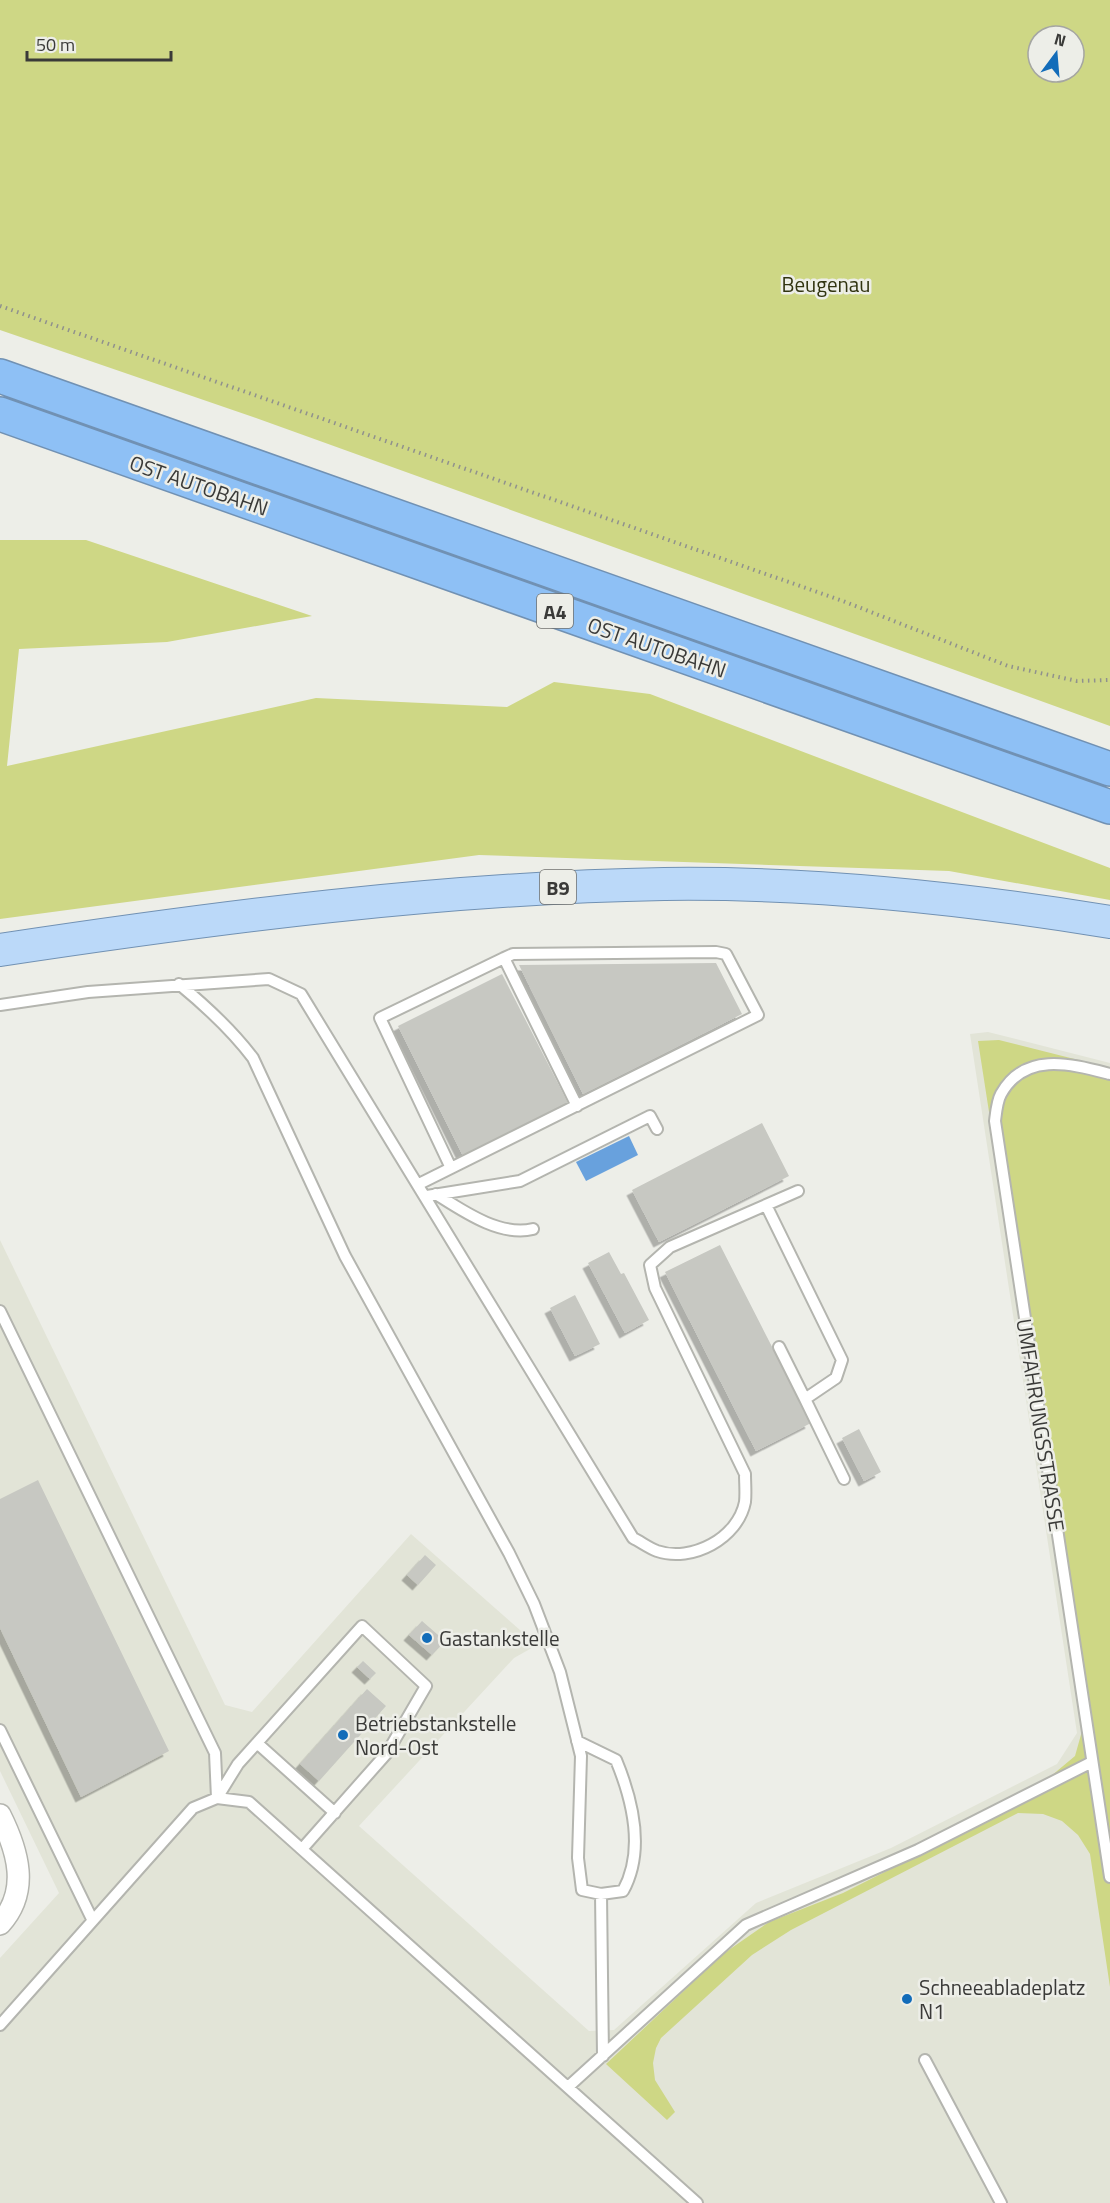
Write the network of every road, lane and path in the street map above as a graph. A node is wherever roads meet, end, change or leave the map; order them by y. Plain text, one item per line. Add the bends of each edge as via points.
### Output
1 (0, 306) edge
2 (0, 376) edge
3 (0, 414) edge
4 (1110, 680) edge
5 (1110, 769) edge
6 (1110, 807) edge
7 (1110, 922) edge
8 (0, 950) edge
9 (504, 958) junction
10 (179, 984) junction
11 (0, 1005) edge
12 (1110, 1074) edge
13 (577, 1106) junction
14 (657, 1129) dead end
15 (452, 1168) junction
16 (419, 1184) junction
17 (798, 1191) dead end
18 (431, 1195) junction
19 (766, 1205) junction
20 (533, 1230) dead end
21 (0, 1311) edge
22 (779, 1347) dead end
23 (805, 1399) junction
24 (844, 1479) dead end
25 (0, 1730) edge
26 (577, 1741) junction
27 (257, 1743) junction
28 (1092, 1762) junction
29 (217, 1798) junction
30 (334, 1812) junction
31 (0, 1815) edge
32 (302, 1849) junction
33 (1110, 1877) edge
34 (601, 1894) junction
35 (92, 1919) junction
36 (0, 1924) edge
37 (0, 2025) edge
38 (603, 2056) junction
39 (925, 2060) dead end
40 (568, 2087) junction
41 (697, 2203) edge
42 (1001, 2203) edge

1 - 4 path via 843,601 1008,666 1077,681
2 - 5 highway, OST AUTOBAHN / A4
3 - 6 highway, OST AUTOBAHN / A4
7 - 8 main road, B9 via 985,902 860,891 667,884 543,888 408,899
9 - 13 lane
9 - 13 lane via 513,954 726,954 758,1015
9 - 15 lane via 380,1018
10 - 11 lane
10 - 16 lane via 269,979 301,994
10 - 26 lane via 216,1014 253,1058 345,1256 534,1604 560,1672
12 - 28 lane, UMFAHRUNGSSTRASSE via 1073,1064 1044,1062 1020,1071 1000,1095 995,1121
13 - 15 lane
14 - 18 lane via 650,1116 520,1181
15 - 16 lane
16 - 18 lane
17 - 19 lane
18 - 19 lane via 633,1538 658,1552 689,1552 719,1541 737,1521 745,1502 745,1474 655,1288 650,1265 670,1247
18 - 20 lane via 510,1231
19 - 23 lane via 842,1360 836,1378
21 - 29 lane via 215,1753
22 - 23 lane
23 - 24 lane
25 - 35 lane
26 - 34 lane via 581,1756 578,1858 582,1890
26 - 34 lane via 616,1760 630,1794 635,1845 633,1873 622,1892
27 - 29 lane via 238,1764
27 - 30 lane
27 - 30 lane via 362,1626 426,1686 387,1753
28 - 33 lane, UMFAHRUNGSSTRASSE
28 - 38 lane via 918,1850 746,1926
29 - 32 lane via 249,1802
29 - 35 lane via 193,1809
30 - 32 lane
31 - 36 street via 14,1844 20,1885 7,1917
32 - 40 lane
34 - 38 lane
35 - 37 lane
38 - 40 lane
39 - 42 lane
40 - 41 lane

